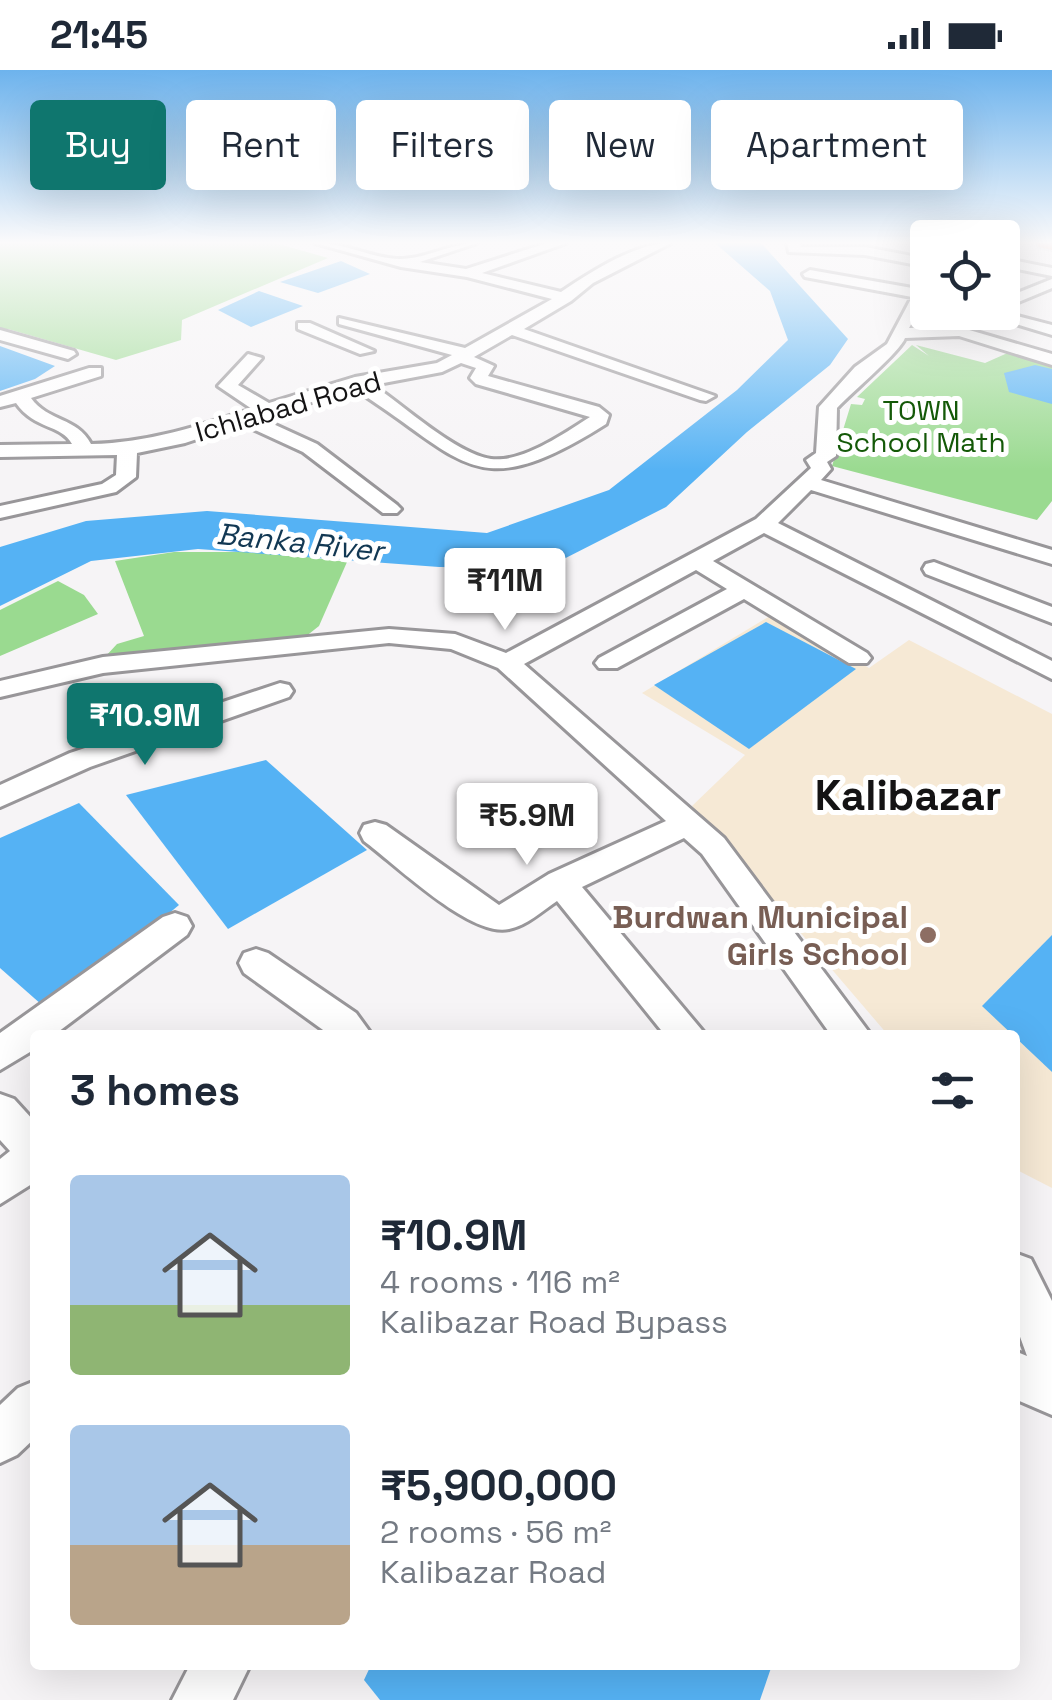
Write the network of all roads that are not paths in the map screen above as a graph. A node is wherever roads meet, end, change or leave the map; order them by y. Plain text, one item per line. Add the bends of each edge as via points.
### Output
1 (529, 319) edge
2 (909, 319) edge
3 (344, 322) dead end
4 (1020, 322) edge
5 (304, 326) dead end
6 (509, 329) junction
7 (1052, 330) edge
8 (900, 334) junction
9 (0, 336) edge
10 (68, 354) dead end
11 (465, 356) junction
12 (254, 358) dead end
13 (1052, 360) edge
14 (95, 372) dead end
15 (417, 372) junction
16 (355, 382) junction
17 (21, 396) junction
18 (706, 396) dead end
19 (0, 402) edge
20 (267, 410) junction
21 (244, 418) junction
22 (127, 449) junction
23 (0, 450) edge
24 (85, 452) junction
25 (806, 482) junction
26 (390, 509) dead end
27 (0, 512) edge
28 (764, 524) junction
29 (1052, 557) edge
30 (699, 562) junction
31 (934, 569) dead end
32 (1052, 576) edge
33 (745, 590) junction
34 (1022, 605) junction
35 (1052, 616) edge
36 (987, 638) junction
37 (858, 658) dead end
38 (507, 663) junction
39 (608, 663) dead end
40 (1052, 672) edge
41 (0, 689) edge
42 (280, 691) dead end
43 (0, 797) edge
44 (689, 824) junction
45 (374, 832) dead end
46 (560, 884) junction
47 (175, 926) dead end
48 (256, 963) dead end
49 (33, 1030) edge
50 (348, 1030) edge
51 (683, 1030) edge
52 (848, 1030) edge
53 (30, 1032) edge
54 (0, 1054) edge
55 (0, 1112) edge
56 (30, 1147) edge
57 (30, 1157) edge
58 (0, 1184) edge
59 (1020, 1289) edge
60 (1038, 1342) edge
61 (1020, 1377) edge
62 (1052, 1391) edge
63 (30, 1410) edge
64 (0, 1438) edge
65 (219, 1670) edge
66 (201, 1700) edge

1 - 6 street, Ichlabad Road
2 - 8 street
3 - 11 street
4 - 7 street
5 - 15 street
6 - 11 street, Ichlabad Road
6 - 18 street
8 - 13 street via 961,331
8 - 25 street via 828,407 826,456 816,460 821,469
9 - 10 street
11 - 15 street, Ichlabad Road
11 - 16 street via 486,366 482,380 593,411 599,420 531,454 483,464
12 - 20 street via 227,386
14 - 17 street
15 - 16 street, Ichlabad Road
16 - 20 street, Ichlabad Road
17 - 19 street
17 - 24 street via 40,419 76,432
20 - 21 street, Ichlabad Road
21 - 22 street, Ichlabad Road
21 - 26 street via 310,448
22 - 24 street, Ichlabad Road
22 - 27 street via 122,482
23 - 24 street, Ichlabad Road
25 - 28 street
25 - 29 street
28 - 30 street
28 - 36 street
30 - 33 street
30 - 38 street
31 - 34 street
32 - 34 street
33 - 37 street
33 - 39 street
34 - 35 street
34 - 36 street
36 - 40 street
38 - 41 street via 454,642 389,636 103,664
38 - 44 street
42 - 43 street via 80,760
44 - 46 street
44 - 52 street
45 - 46 street via 495,918 508,917
46 - 51 street
47 - 49 street
48 - 50 street
53 - 54 street
55 - 56 street
57 - 58 street
59 - 60 street
61 - 62 street
63 - 64 street
65 - 66 street

